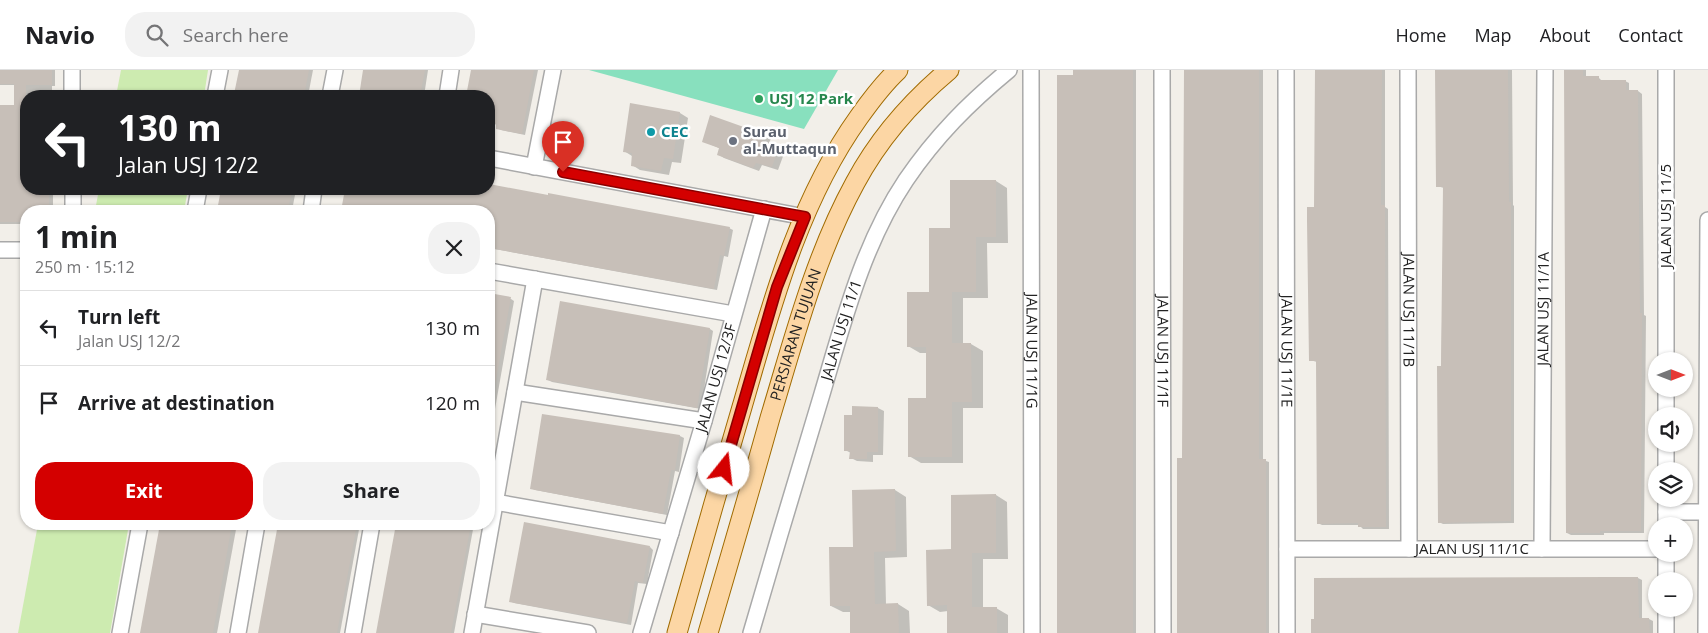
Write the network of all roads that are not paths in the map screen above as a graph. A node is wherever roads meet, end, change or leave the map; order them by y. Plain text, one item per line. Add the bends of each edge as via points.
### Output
1 (72, 70) edge
2 (220, 70) edge
3 (335, 70) edge
4 (451, 70) edge
5 (552, 70) edge
6 (898, 70) edge
7 (949, 70) edge
8 (1009, 70) edge
9 (1031, 70) edge
10 (1162, 70) edge
11 (1286, 70) edge
12 (1408, 70) edge
13 (1545, 70) edge
14 (1666, 70) edge
15 (72, 90) edge
16 (216, 90) edge
17 (331, 90) edge
18 (447, 90) edge
19 (495, 159) edge
20 (534, 167) junction
21 (764, 209) junction
22 (805, 217) junction
23 (1708, 220) edge
24 (0, 250) edge
25 (20, 250) edge
26 (495, 272) edge
27 (535, 279) junction
28 (734, 314) junction
29 (1666, 352) edge
30 (515, 392) junction
31 (704, 422) junction
32 (495, 502) joint
33 (1666, 512) edge
34 (1706, 512) junction
35 (139, 530) edge
36 (256, 530) edge
37 (371, 530) edge
38 (490, 530) edge
39 (671, 532) junction
40 (1287, 549) junction
41 (1409, 549) junction
42 (1542, 549) junction
43 (1648, 549) edge
44 (475, 614) junction
45 (1666, 617) edge
46 (120, 633) edge
47 (238, 633) edge
48 (352, 633) edge
49 (472, 633) edge
50 (588, 633) edge
51 (641, 633) edge
52 (676, 633) edge
53 (708, 633) edge
54 (751, 633) edge
55 (1032, 633) edge
56 (1163, 633) edge
57 (1287, 633) edge
58 (1666, 633) edge
59 (1706, 633) edge

1 - 15 street
2 - 16 street
3 - 17 street
4 - 18 street
5 - 20 street
6 - 22 main road, PERSIARAN TUJUAN via 844,138
7 - 53 main road, PERSIARAN TUJUAN via 926,89 900,118 855,182 837,221 794,336
8 - 54 street, JALAN USJ 11/1 via 950,123 906,180 864,260
9 - 55 street, JALAN USJ 11/1G
10 - 56 street, JALAN USJ 11/1F
11 - 40 street, JALAN USJ 11/1E
12 - 41 street, JALAN USJ 11/1B
13 - 42 street, JALAN USJ 11/1A
14 - 29 street, JALAN USJ 11/5
19 - 20 street
20 - 21 street
21 - 22 street
21 - 28 street, JALAN USJ 12/3F
22 - 52 main road, PERSIARAN TUJUAN via 777,287
23 - 34 street
24 - 25 street
26 - 27 street
27 - 28 street
27 - 30 street
28 - 31 street, JALAN USJ 12/3F
30 - 31 street
30 - 32 street
31 - 39 street, JALAN USJ 12/3F
32 - 39 street
33 - 34 street
34 - 59 street
35 - 46 street
36 - 47 street
37 - 48 street
38 - 44 street
39 - 51 street, JALAN USJ 12/3F
40 - 41 street, JALAN USJ 11/1C
40 - 57 street, JALAN USJ 11/1E
41 - 42 street, JALAN USJ 11/1C
42 - 43 street, JALAN USJ 11/1C
44 - 49 street
44 - 50 street
45 - 58 street

